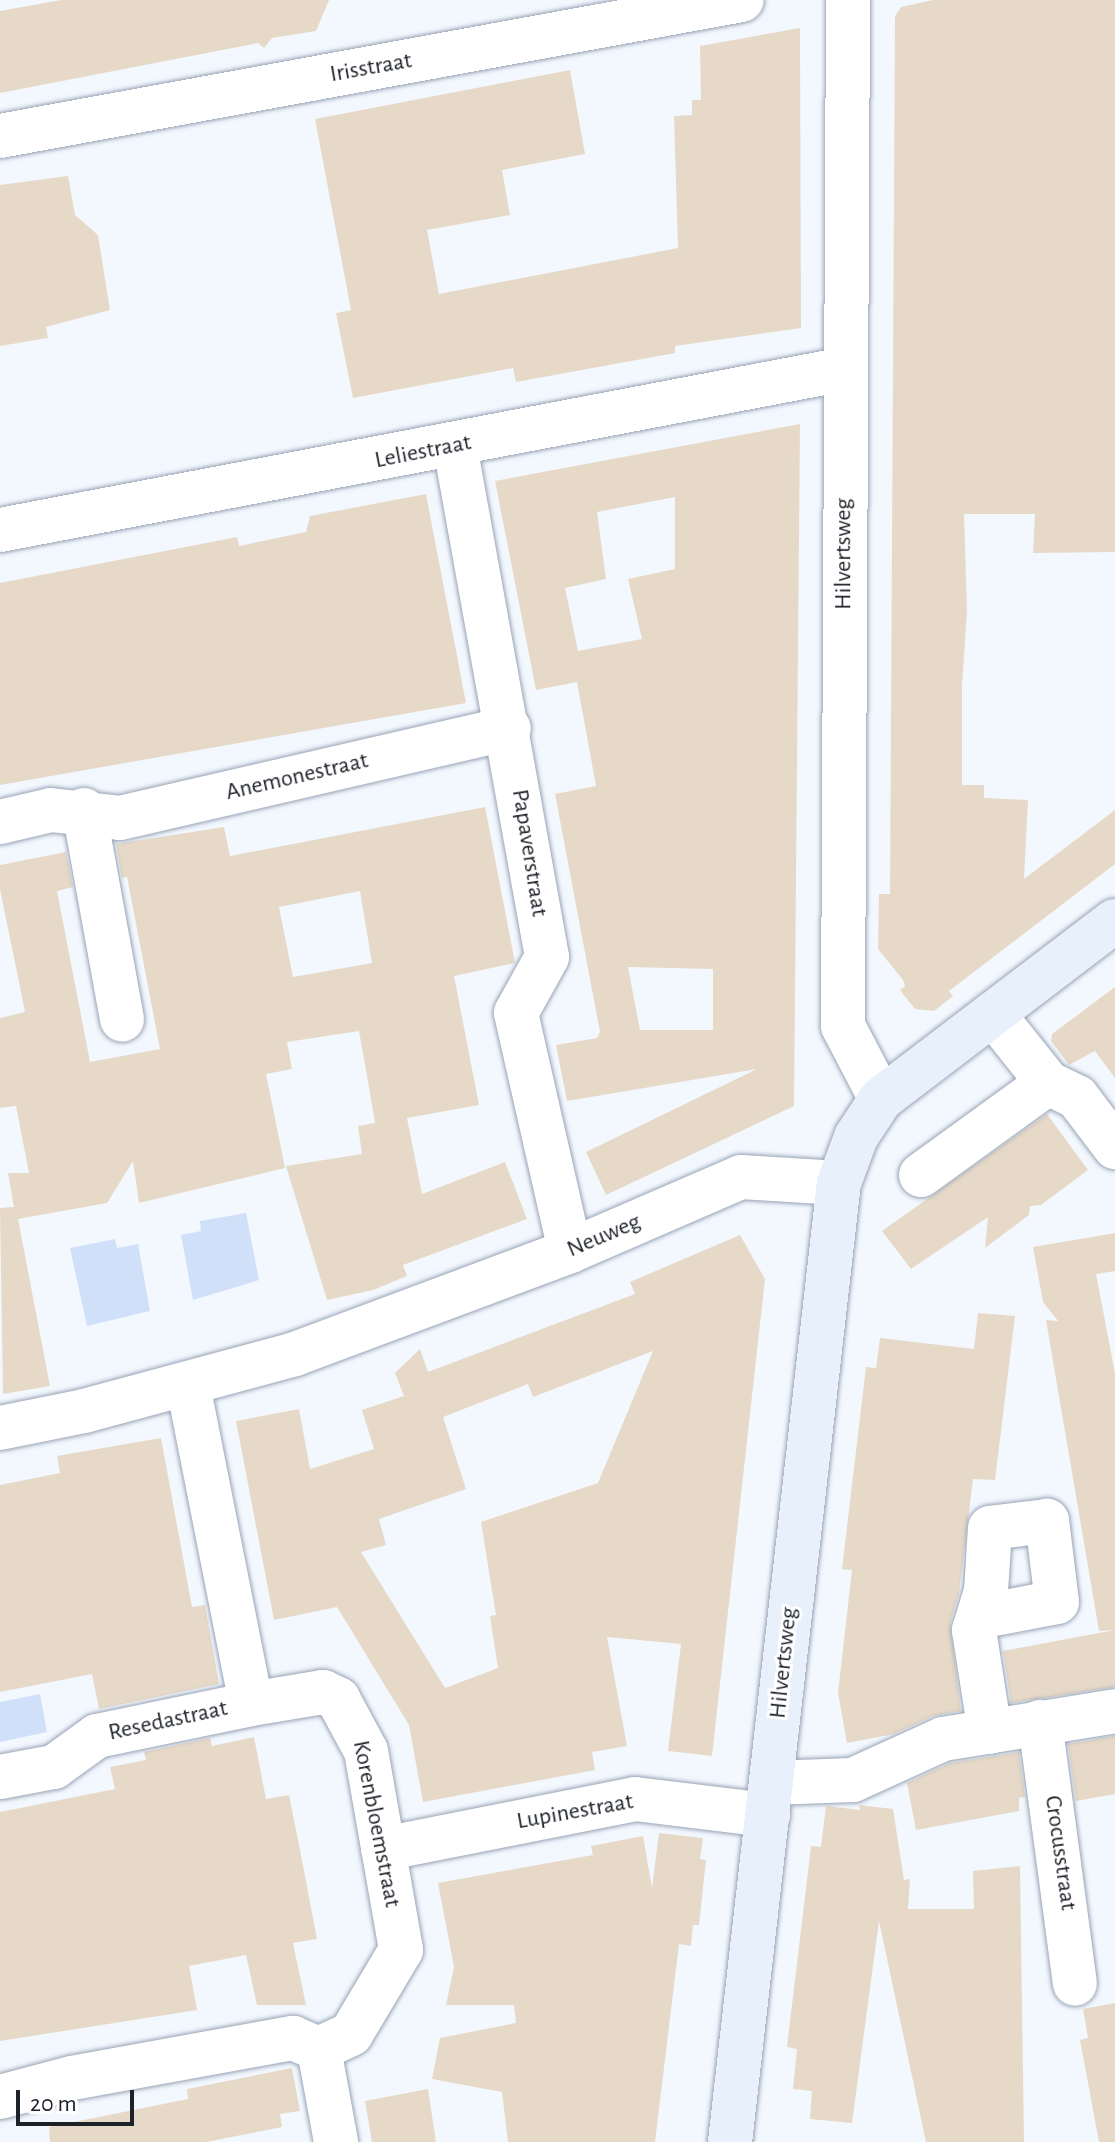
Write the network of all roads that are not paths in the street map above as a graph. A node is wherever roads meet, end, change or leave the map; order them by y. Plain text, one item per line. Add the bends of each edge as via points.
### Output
1 (742, 0) edge
2 (848, 0) edge
3 (0, 136) edge
4 (845, 369) junction
5 (455, 446) junction
6 (0, 530) edge
7 (509, 728) junction
8 (84, 810) junction
9 (0, 822) edge
10 (1115, 921) edge
11 (993, 1014) junction
12 (122, 1020) dead end
13 (1048, 1083) junction
14 (881, 1099) junction
15 (1115, 1147) edge
16 (921, 1175) dead end
17 (839, 1183) junction
18 (570, 1251) junction
19 (188, 1385) junction
20 (0, 1428) edge
21 (979, 1617) junction
22 (251, 1704) junction
23 (1115, 1711) edge
24 (1040, 1722) junction
25 (990, 1732) junction
26 (0, 1777) edge
27 (769, 1799) junction
28 (383, 1849) junction
29 (1075, 1984) dead end
30 (319, 2049) junction
31 (0, 2097) edge
32 (336, 2142) edge
33 (730, 2142) edge

1 - 3 street, Irisstraat
2 - 4 street, Hilvertsweg
4 - 5 street, Leliestraat
4 - 14 street, Hilvertsweg via 843,1026
5 - 6 street, Leliestraat
5 - 7 street, Papaverstraat
7 - 8 street, Anemonestraat via 120,818
7 - 18 street, Papaverstraat via 547,957 516,1013
8 - 9 street, Anemonestraat via 51,810
8 - 12 street
10 - 11 street
11 - 13 street
11 - 14 street
13 - 15 street via 1077,1097
13 - 16 street
14 - 17 street via 856,1137
17 - 18 street, Neuweg via 741,1177
17 - 27 street, Hilvertsweg
18 - 19 street, Neuweg via 295,1354
19 - 20 street, Neuweg
19 - 22 street
21 - 21 street via 989,1521 1047,1521 1057,1602
21 - 25 street via 974,1630
22 - 26 street, Resedastraat via 97,1736 54,1767
22 - 28 street, Korenbloemstraat via 323,1692 338,1699 366,1751
23 - 24 street, Lupinestraat
24 - 25 street, Lupinestraat
24 - 29 street, Crocusstraat
25 - 27 street, Lupinestraat via 943,1739 853,1780
27 - 28 street, Lupinestraat via 635,1799
27 - 33 street, Hilvertsweg
28 - 30 street, Korenbloemstraat via 401,1950 351,2034
30 - 31 street via 293,2038 72,2078
30 - 32 street

